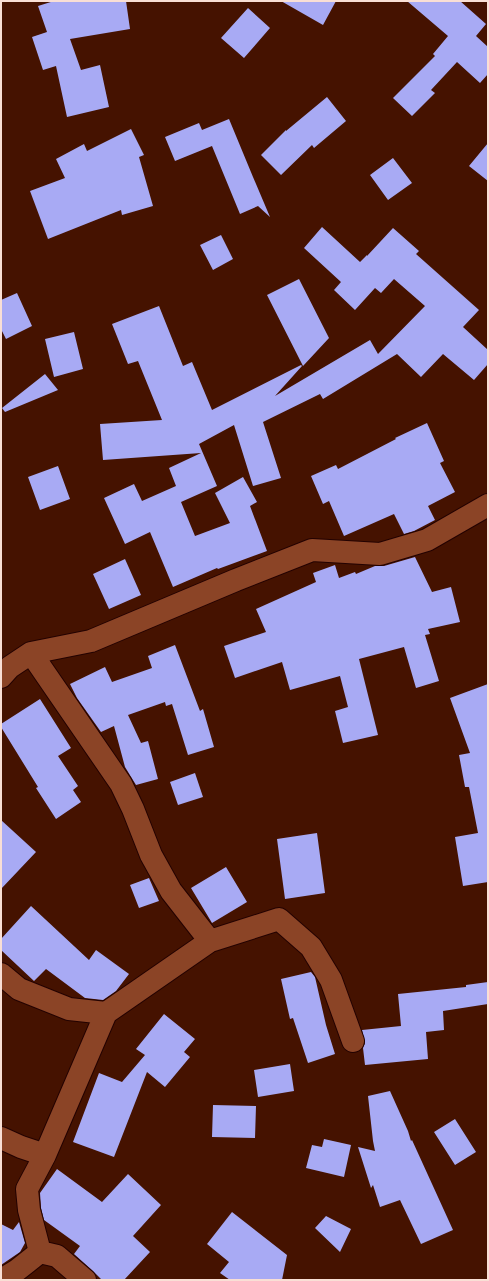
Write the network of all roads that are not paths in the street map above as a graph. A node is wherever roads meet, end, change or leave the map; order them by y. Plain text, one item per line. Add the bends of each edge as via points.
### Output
1 (488, 505) edge
2 (31, 653) junction
3 (1, 677) edge
4 (210, 941) junction
5 (1, 974) edge
6 (106, 1013) junction
7 (353, 1041) dead end
8 (1, 1138) edge
9 (45, 1155) junction
10 (40, 1252) junction
11 (1, 1280) edge
12 (85, 1280) edge

1 - 2 street via 427,540 380,554 312,550 91,641
2 - 3 street via 10,667
2 - 4 street via 121,784 151,855 171,891
4 - 6 street
4 - 7 street via 279,919 310,947 332,980
5 - 6 street via 19,989 69,1009
6 - 9 street
8 - 9 street
9 - 10 street via 27,1189 29,1210
10 - 11 street
10 - 12 street via 57,1256

